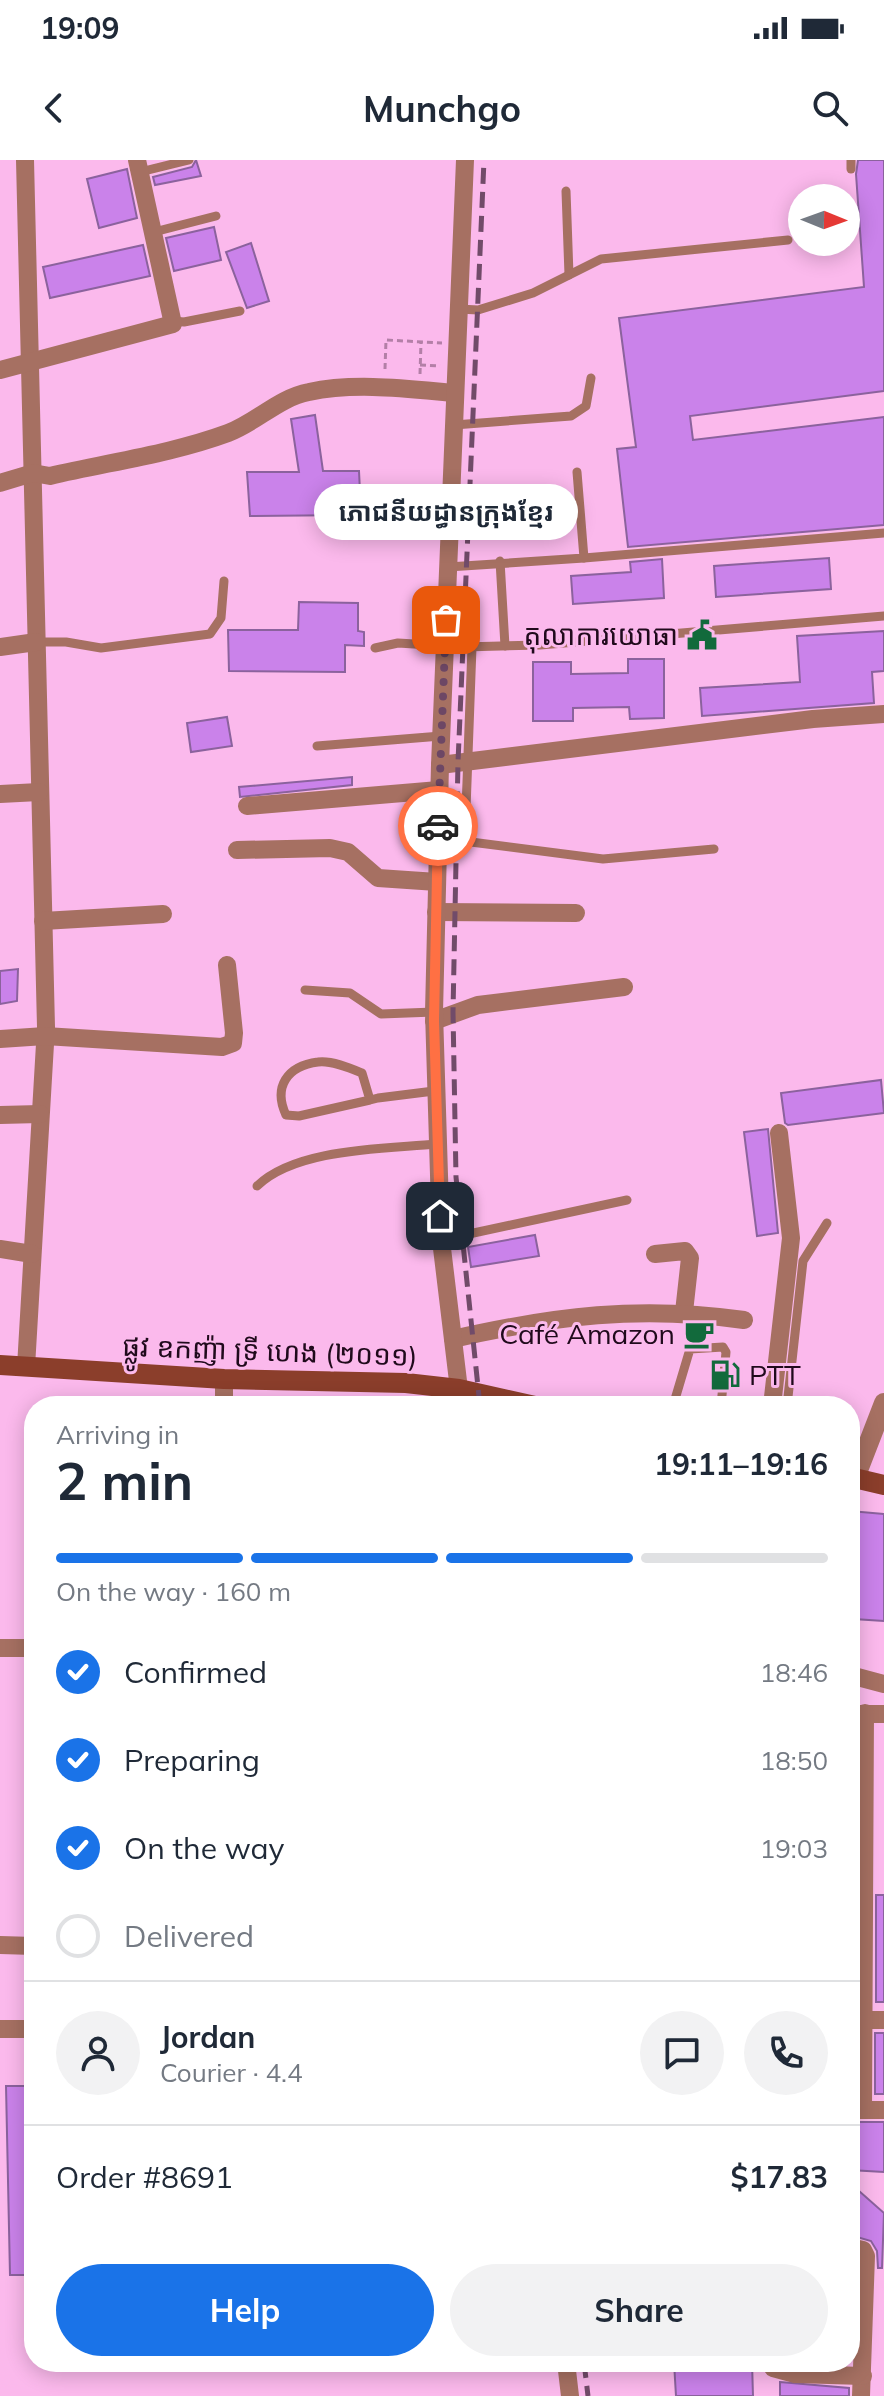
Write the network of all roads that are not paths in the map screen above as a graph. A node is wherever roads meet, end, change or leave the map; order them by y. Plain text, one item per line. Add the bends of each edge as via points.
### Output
1 (25, 160) edge
2 (189, 160) edge
3 (465, 160) edge
4 (138, 166) edge
5 (566, 191) dead end
6 (216, 216) dead end
7 (154, 232) junction
8 (788, 240) dead end
9 (569, 275) junction
10 (459, 309) junction
11 (240, 311) dead end
12 (174, 321) junction
13 (30, 361) junction
14 (0, 370) edge
15 (591, 378) dead end
16 (455, 393) junction
17 (454, 425) junction
18 (577, 472) dead end
19 (33, 473) junction
20 (0, 483) edge
21 (884, 533) edge
22 (584, 558) junction
23 (500, 561) junction
24 (448, 567) junction
25 (224, 581) dead end
26 (884, 616) edge
27 (36, 642) junction
28 (445, 646) junction
29 (505, 646) junction
30 (0, 647) edge
31 (472, 647) junction
32 (375, 648) dead end
33 (884, 714) edge
34 (441, 736) junction
35 (317, 746) dead end
36 (467, 760) junction
37 (440, 765) junction
38 (439, 790) junction
39 (39, 792) junction
40 (0, 794) edge
41 (247, 806) dead end
42 (465, 836) junction
43 (714, 849) dead end
44 (237, 850) dead end
45 (437, 850) junction
46 (437, 882) junction
47 (436, 912) junction
48 (576, 913) dead end
49 (163, 914) dead end
50 (43, 921) junction
51 (227, 965) dead end
52 (624, 987) dead end
53 (305, 990) dead end
54 (434, 1016) junction
55 (45, 1036) junction
56 (0, 1039) edge
57 (434, 1091) junction
58 (370, 1100) junction
59 (40, 1114) junction
60 (0, 1115) edge
61 (779, 1133) dead end
62 (436, 1144) junction
63 (257, 1186) dead end
64 (627, 1200) dead end
65 (827, 1223) dead end
66 (441, 1240) junction
67 (0, 1249) edge
68 (32, 1254) junction
69 (655, 1254) dead end
70 (684, 1312) junction
71 (744, 1320) dead end
72 (453, 1339) junction
73 (0, 1365) edge
74 (26, 1367) junction
75 (224, 1379) junction
76 (224, 1396) edge
77 (453, 1396) edge
78 (460, 1396) edge
79 (676, 1396) edge
80 (722, 1396) edge
81 (773, 1396) edge
82 (788, 1396) edge
83 (884, 1403) edge
84 (860, 1459) edge
85 (860, 1480) edge
86 (884, 1485) edge
87 (0, 1648) edge
88 (24, 1648) edge
89 (860, 1678) edge
90 (884, 1684) edge
91 (866, 1714) edge
92 (860, 1898) edge
93 (0, 1945) edge
94 (24, 1946) edge
95 (860, 2020) edge
96 (884, 2020) edge
97 (0, 2029) edge
98 (24, 2029) edge
99 (860, 2110) edge
100 (884, 2110) edge
101 (860, 2249) edge
102 (567, 2372) edge
103 (788, 2372) edge
104 (863, 2376) junction
105 (570, 2396) edge
106 (861, 2396) edge

1 - 13 street
2 - 4 lane
3 - 10 street
4 - 7 street
5 - 9 lane
6 - 7 lane
7 - 12 street
8 - 9 lane via 601,259
9 - 10 lane via 499,305
10 - 16 street
11 - 12 lane
12 - 13 street via 170,327
13 - 14 street
13 - 19 street
15 - 17 lane via 586,406 571,416
16 - 17 street
16 - 19 street via 309,392 231,432 192,444 50,476
17 - 24 street
18 - 22 lane
19 - 20 street
19 - 27 street
21 - 22 lane
22 - 23 lane
23 - 24 lane
23 - 29 lane
24 - 28 street
25 - 27 lane via 221,618 210,634 101,648
26 - 29 lane
27 - 30 street
27 - 39 street
28 - 31 lane
28 - 32 lane via 398,643
28 - 34 street
29 - 31 lane
31 - 36 lane
33 - 36 street
34 - 35 lane
34 - 37 street
36 - 37 street
36 - 42 lane
37 - 38 street
38 - 41 street
38 - 45 street
39 - 40 street
39 - 50 street
42 - 43 lane via 471,842 578,858
42 - 45 lane
44 - 46 street via 330,848 348,852 378,878
45 - 46 street
46 - 47 street
47 - 48 street
47 - 54 street
49 - 50 street
50 - 55 street
51 - 55 street via 233,1043 222,1047
52 - 54 street via 478,1005
53 - 54 lane via 350,993 381,1014
54 - 57 street
55 - 56 street
55 - 59 street
57 - 58 lane
57 - 62 street
58 - 58 lane via 286,1115 280,1086 286,1075 319,1062 362,1073
59 - 60 street
59 - 68 street
61 - 81 street via 791,1238
62 - 63 lane via 307,1160 270,1173
62 - 66 street
64 - 66 lane
65 - 82 lane via 803,1261
66 - 72 street
67 - 68 street
68 - 74 street
69 - 70 street via 678,1250 690,1258
70 - 71 street
70 - 72 street via 556,1318
72 - 78 street
73 - 74 main road, ផ្លូវ ឧកញ៉ា ទ្រី ហេង (២០១១)
74 - 75 main road, ផ្លូវ ឧកញ៉ា ទ្រី ហេង (២០១១)
75 - 76 street
75 - 77 main road, ផ្លូវ ឧកញ៉ា ទ្រី ហេង (២០១១) via 406,1383
79 - 80 lane via 690,1349 696,1346 723,1347 726,1352
83 - 84 street
85 - 86 main road
87 - 88 street
89 - 90 street
91 - 92 street
93 - 94 street
95 - 96 street
97 - 98 street
99 - 100 street
101 - 104 street via 866,2256
102 - 105 street
103 - 104 street
104 - 106 street

